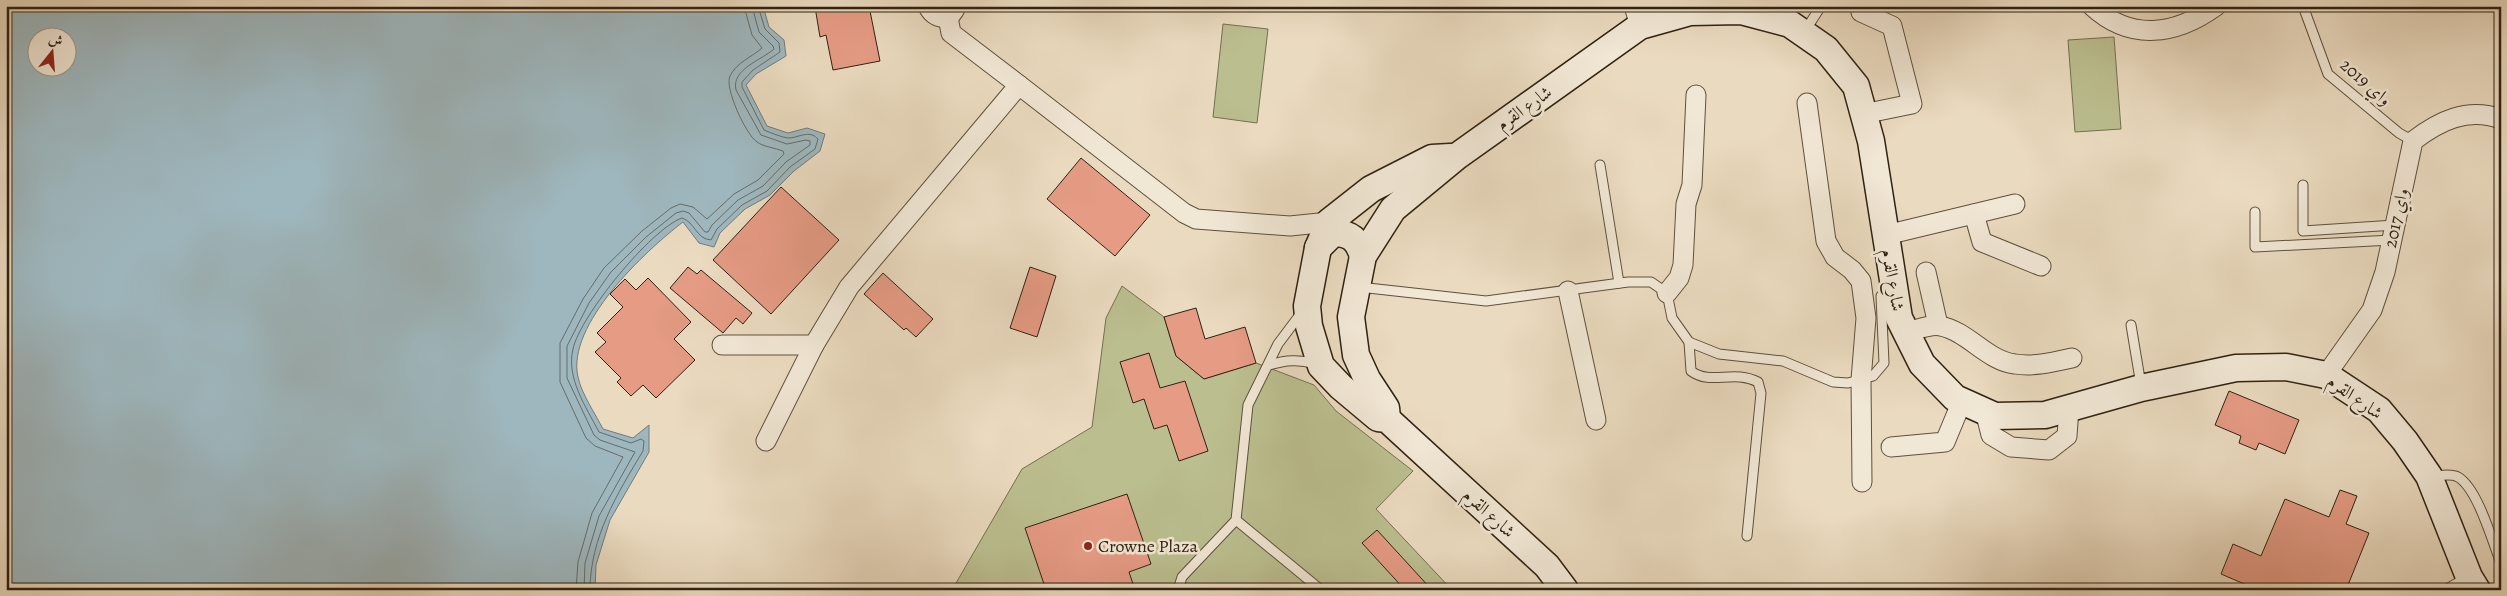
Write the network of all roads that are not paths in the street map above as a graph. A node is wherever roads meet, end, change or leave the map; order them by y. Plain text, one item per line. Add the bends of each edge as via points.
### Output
1 (928, 6) edge
2 (1822, 6) edge
3 (1860, 6) edge
4 (2092, 6) edge
5 (2216, 6) edge
6 (2303, 6) edge
7 (952, 12) edge
8 (1637, 16) edge
9 (1804, 33) junction
10 (1019, 85) junction
11 (1696, 95) dead end
12 (1807, 103) dead end
13 (1863, 114) junction
14 (2501, 120) edge
15 (2413, 141) junction
16 (1456, 156) junction
17 (1600, 165) dead end
18 (2303, 185) dead end
19 (2015, 204) dead end
20 (2255, 212) dead end
21 (1974, 214) junction
22 (1328, 222) junction
23 (2393, 233) junction
24 (1886, 235) junction
25 (1318, 248) junction
26 (1363, 256) junction
27 (2040, 266) dead end
28 (1926, 272) dead end
29 (1619, 283) junction
30 (1893, 283) junction
31 (1358, 287) junction
32 (1568, 291) junction
33 (1667, 293) junction
34 (1308, 316) junction
35 (1351, 317) junction
36 (1938, 325) junction
37 (2131, 325) dead end
38 (1906, 332) junction
39 (1689, 342) junction
40 (722, 345) dead end
41 (814, 345) junction
42 (2072, 358) dead end
43 (1269, 365) junction
44 (1321, 366) junction
45 (2326, 375) junction
46 (1861, 380) junction
47 (2141, 388) junction
48 (1973, 406) junction
49 (2069, 408) junction
50 (1387, 419) junction
51 (1596, 420) dead end
52 (766, 441) dead end
53 (1891, 447) dead end
54 (2429, 476) junction
55 (1862, 482) dead end
56 (1236, 520) junction
57 (1747, 536) dead end
58 (2501, 563) edge
59 (2473, 583) edge
60 (1178, 590) edge
61 (1321, 590) edge
62 (1565, 590) edge
63 (2445, 590) edge

1 - 7 street via 932,14 940,18
2 - 9 lane
3 - 13 street via 1861,12 1892,26 1912,104
4 - 5 street via 2133,29 2156,30 2175,28 2199,18
6 - 15 lane, واي 2019 via 2328,74
7 - 10 street via 951,33
8 - 9 street, شارع القرم via 1741,11 1790,24
8 - 16 street, شارع القرم
9 - 13 street, شارع القرم via 1826,49 1856,86
10 - 22 street via 1184,214 1196,219 1290,226
10 - 41 street via 849,287
11 - 33 street via 1692,185 1686,204 1683,264 1680,278
12 - 46 street via 1826,241 1835,256 1861,281 1866,318
13 - 24 street, شارع القرم via 1871,141
14 - 15 street via 2469,114 2435,125
15 - 23 street, واي 2017
16 - 22 street, شارع القرم via 1432,158 1371,189
16 - 26 street, شارع القرم via 1393,209
17 - 29 lane
18 - 23 lane via 2304,231
19 - 21 street
20 - 23 lane via 2255,247
21 - 24 street
21 - 27 street via 1982,242
22 - 25 street, شارع القرم
23 - 45 street, واي 2017 via 2385,272 2372,310
24 - 30 street, شارع القرم
25 - 26 street via 1333,233 1343,233 1359,243
25 - 34 street, شارع القرم
26 - 31 street, شارع القرم
28 - 36 street
29 - 32 lane
29 - 33 lane via 1651,282
30 - 38 street, شارع القرم via 1899,318
30 - 46 lane via 1881,296 1884,363 1873,376
31 - 32 lane via 1486,301
31 - 35 street, شارع القرم
32 - 51 street
33 - 39 lane via 1672,318
34 - 35 street via 1317,335 1327,340 1337,339 1345,332
34 - 43 lane via 1278,344
34 - 44 street, شارع القرم
35 - 50 street, شارع القرم via 1356,355 1386,408
36 - 38 street
36 - 42 street via 2014,364 2048,363
37 - 47 lane
38 - 48 street, شارع القرم via 1922,364 1955,398
39 - 46 lane via 1719,354 1783,361 1834,382
39 - 57 lane via 1691,371 1700,378 1746,376 1758,382 1761,393
40 - 41 street
41 - 52 street
43 - 44 lane via 1303,360
43 - 56 lane via 1248,405
44 - 50 street, شارع القرم via 1341,388 1378,418
45 - 47 street, شارع القرم via 2286,367 2236,368
45 - 54 street, شارع القرم via 2379,410
46 - 55 street
47 - 49 street, شارع القرم
48 - 49 street, شارع القرم via 1995,416 2045,415
48 - 49 street via 1991,435 2010,447 2049,450 2066,436
48 - 53 street via 1945,442
50 - 62 street, شارع القرم via 1547,566
54 - 58 lane via 2452,475 2472,490
54 - 59 street, شارع القرم
56 - 60 lane via 1182,577
56 - 61 lane
59 - 63 lane

